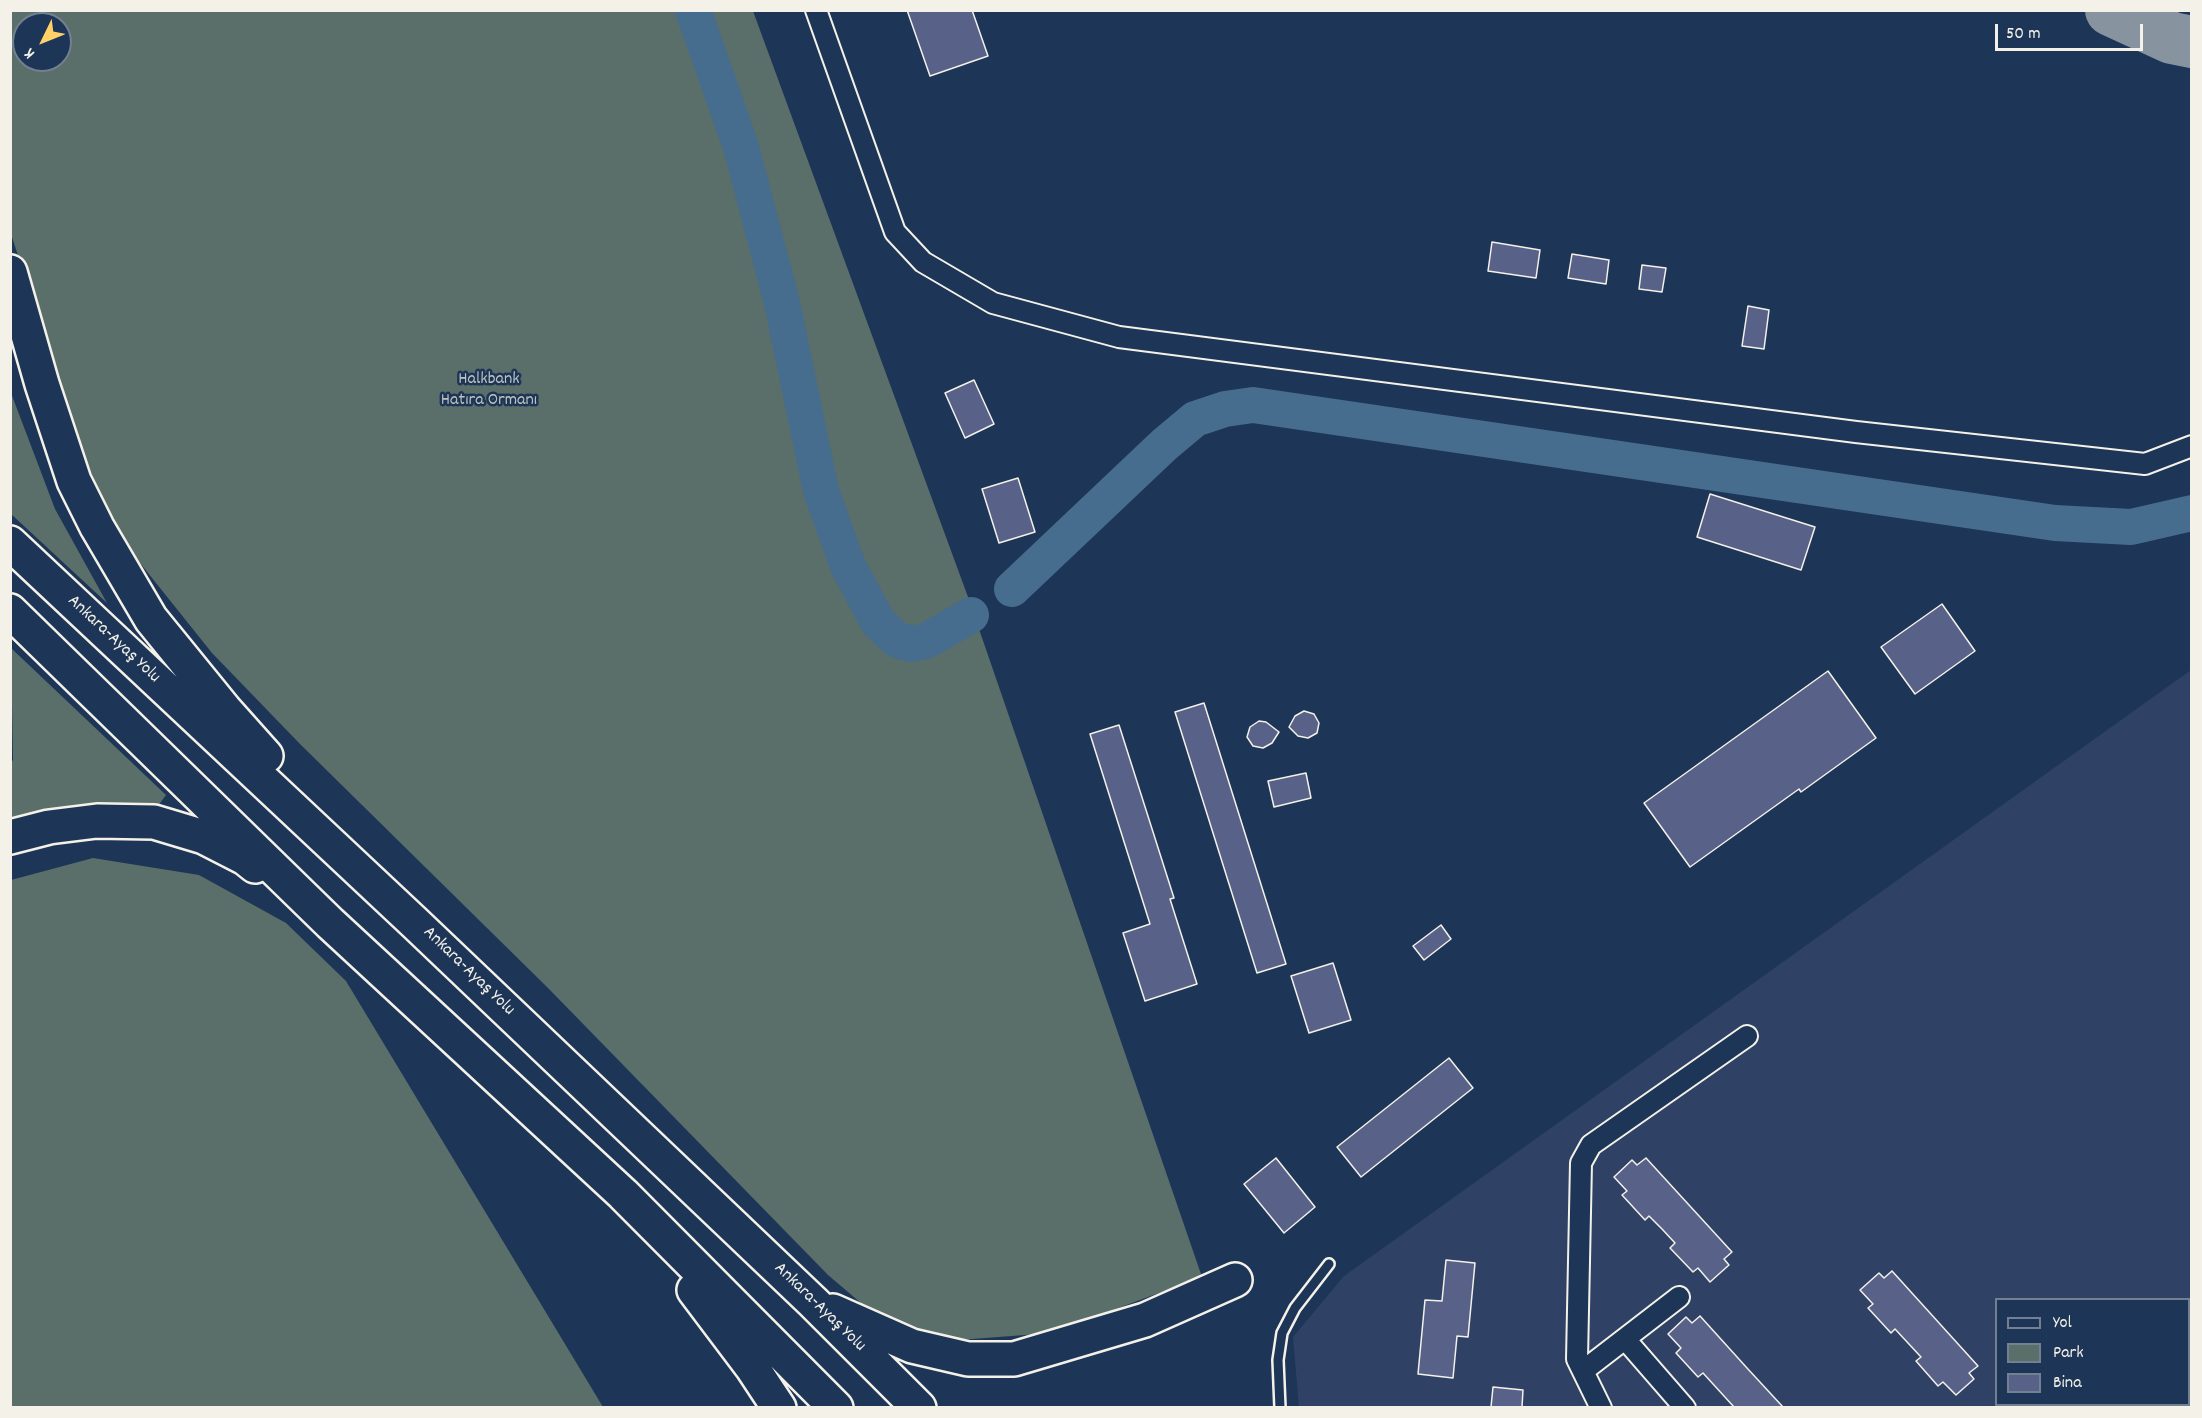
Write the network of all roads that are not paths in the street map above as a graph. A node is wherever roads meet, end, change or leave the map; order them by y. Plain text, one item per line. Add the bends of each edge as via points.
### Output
1 (816, 10) edge
2 (10, 272) edge
3 (2192, 446) edge
4 (10, 543) edge
5 (10, 610) edge
6 (10, 837) edge
7 (330, 923) junction
8 (415, 923) junction
9 (1747, 1036) dead end
10 (623, 1194) junction
11 (1329, 1264) dead end
12 (1235, 1280) dead end
13 (1679, 1297) dead end
14 (813, 1302) junction
15 (1625, 1339) junction
16 (1583, 1371) junction
17 (1280, 1405) edge
18 (779, 1407) edge
19 (836, 1407) edge
20 (919, 1407) edge
21 (1602, 1407) edge
22 (1685, 1407) edge

1 - 3 street via 895,232 923,262 993,303 1119,337 1856,432 2145,465
2 - 8 highway via 74,481 152,620 225,710
4 - 8 highway, Ankara-Ayaş Yolu
5 - 7 highway
6 - 7 highway via 97,820 154,822 204,837 245,858
7 - 10 highway
8 - 14 highway, Ankara-Ayaş Yolu
9 - 16 street via 1591,1145 1581,1163 1577,1359
10 - 18 highway
10 - 19 highway
11 - 17 lane via 1295,1308 1282,1333 1278,1360
12 - 14 highway via 1145,1320 1014,1359 968,1359 912,1346
13 - 15 street
14 - 20 highway, Ankara-Ayaş Yolu
15 - 16 street
15 - 22 street
16 - 21 street

